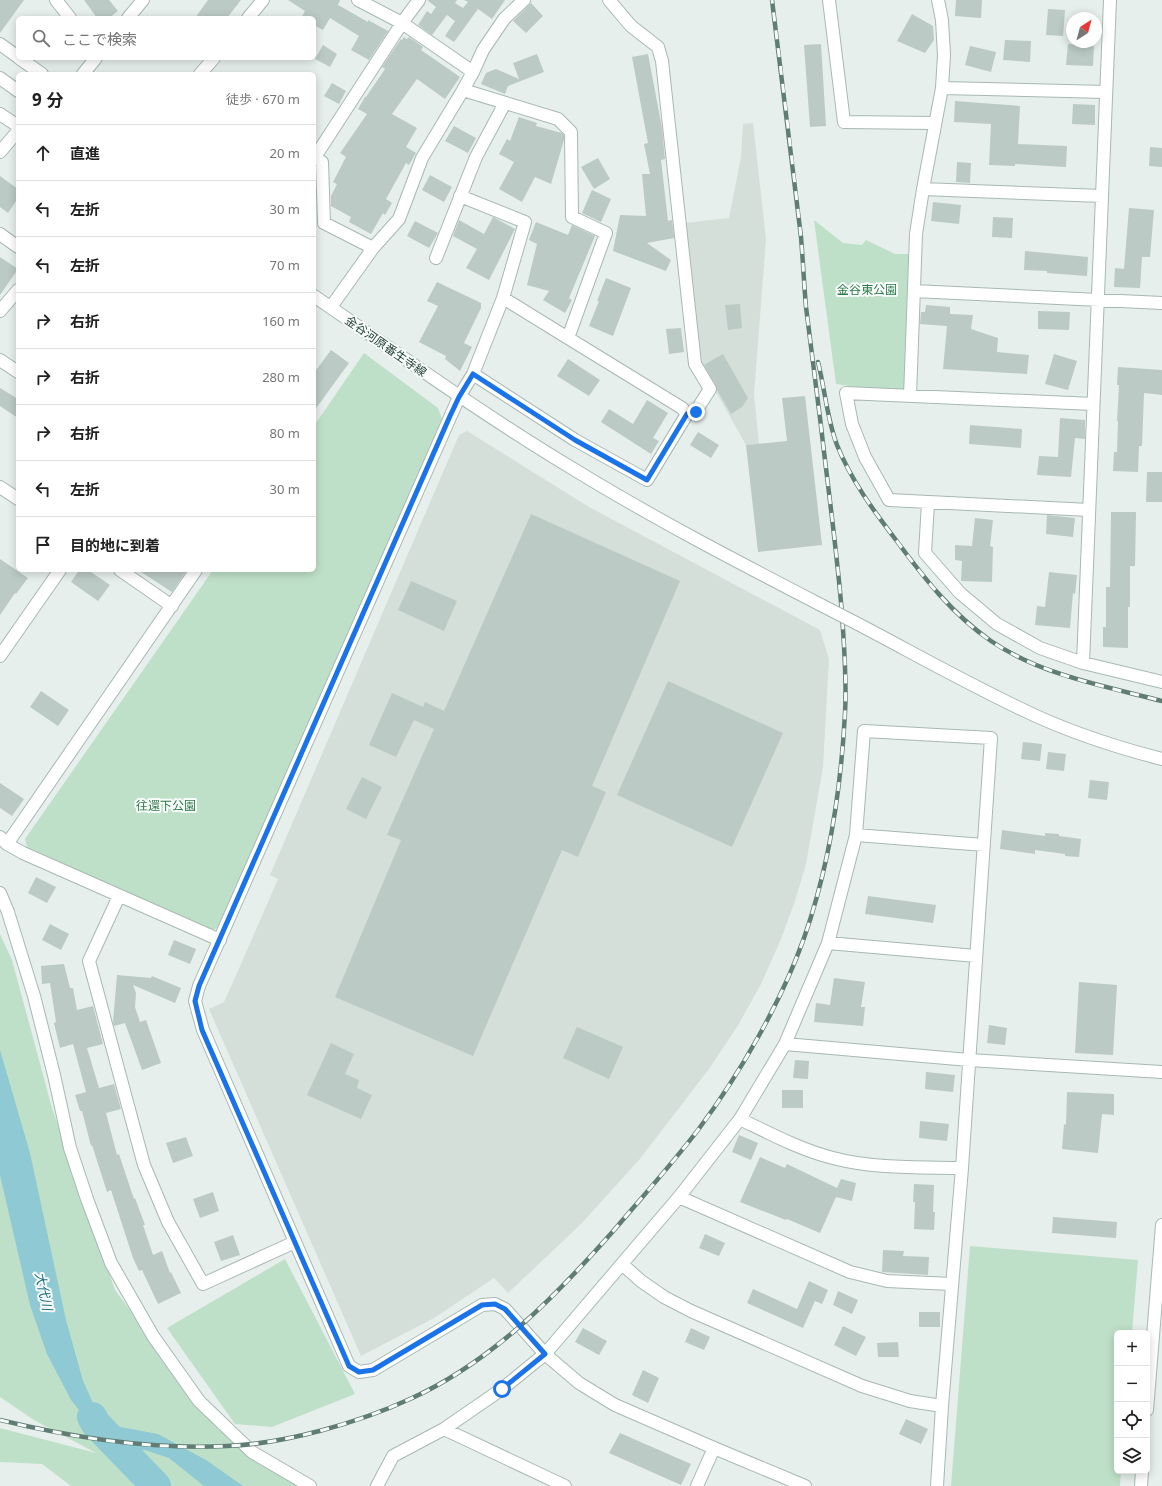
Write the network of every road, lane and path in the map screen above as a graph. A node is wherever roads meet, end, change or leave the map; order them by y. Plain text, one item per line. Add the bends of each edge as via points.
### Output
1 (56, 0) edge
2 (143, 0) edge
3 (263, 0) edge
4 (358, 0) edge
5 (419, 0) edge
6 (524, 0) edge
7 (609, 0) edge
8 (829, 0) edge
9 (938, 0) edge
10 (1110, 0) edge
11 (68, 16) edge
12 (130, 16) edge
13 (250, 16) edge
14 (402, 23) junction
15 (0, 44) edge
16 (16, 56) edge
17 (22, 60) edge
18 (94, 60) edge
19 (212, 60) edge
20 (39, 72) edge
21 (85, 72) edge
22 (202, 72) edge
23 (474, 72) junction
24 (0, 78) edge
25 (942, 88) junction
26 (16, 90) edge
27 (463, 90) junction
28 (1106, 92) junction
29 (504, 103) junction
30 (0, 114) edge
31 (934, 123) junction
32 (16, 125) edge
33 (16, 133) edge
34 (0, 152) edge
35 (316, 154) edge
36 (316, 158) edge
37 (923, 189) junction
38 (460, 196) junction
39 (1102, 196) junction
40 (0, 234) edge
41 (16, 246) edge
42 (373, 248) junction
43 (436, 258) dead end
44 (914, 291) junction
45 (16, 292) edge
46 (316, 297) edge
47 (503, 298) junction
48 (1098, 300) junction
49 (1162, 303) edge
50 (331, 307) junction
51 (0, 311) edge
52 (568, 338) junction
53 (0, 360) edge
54 (16, 371) edge
55 (473, 374) junction
56 (910, 396) junction
57 (459, 397) junction
58 (1093, 404) junction
59 (687, 414) junction
60 (0, 487) edge
61 (16, 499) edge
62 (928, 503) junction
63 (1089, 510) junction
64 (59, 572) edge
65 (123, 572) edge
66 (195, 572) edge
67 (172, 606) junction
68 (0, 656) edge
69 (1083, 663) junction
70 (1162, 682) edge
71 (1162, 759) edge
72 (856, 835) junction
73 (4, 841) edge
74 (984, 845) junction
75 (0, 893) edge
76 (119, 896) junction
77 (220, 940) junction
78 (828, 943) junction
79 (976, 956) junction
80 (785, 1044) junction
81 (969, 1060) junction
82 (1162, 1072) edge
83 (740, 1119) junction
84 (962, 1168) junction
85 (679, 1197) junction
86 (1162, 1225) edge
87 (295, 1242) junction
88 (622, 1264) junction
89 (952, 1284) junction
90 (545, 1354) junction
91 (1148, 1402) edge
92 (942, 1406) junction
93 (444, 1430) junction
94 (714, 1448) junction
95 (1142, 1474) edge
96 (310, 1486) edge
97 (377, 1486) edge
98 (565, 1486) edge
99 (697, 1486) edge
100 (805, 1486) edge
101 (937, 1486) edge
102 (1141, 1486) edge

1 - 11 street
2 - 12 street
3 - 13 street
4 - 14 street
5 - 14 street
6 - 23 street via 504,19 483,50
7 - 59 street via 630,26 658,47 662,61 696,364 710,389 696,412
8 - 31 street via 844,122
9 - 25 street via 944,55
10 - 28 street
14 - 23 street
14 - 35 street
15 - 16 street
17 - 20 street
18 - 21 street
19 - 22 street
23 - 27 street
24 - 26 street
25 - 28 street
25 - 31 street
27 - 29 street
27 - 42 street via 422,158 400,219
28 - 39 street
29 - 38 street via 476,157
29 - 52 street via 558,119 571,132 572,217 606,233
30 - 32 street
31 - 37 street
33 - 34 street
36 - 42 street via 322,162 324,223
37 - 39 street
37 - 44 street via 916,234
38 - 43 street
38 - 47 street via 525,222
39 - 48 street
40 - 41 street
42 - 50 street
44 - 48 street
44 - 56 street
45 - 51 street
46 - 50 street, 金谷河原番生寺線
47 - 52 street
47 - 55 street
48 - 49 street
48 - 58 street
50 - 57 street, 金谷河原番生寺線
52 - 59 street via 682,408
53 - 54 street
55 - 57 street
55 - 59 street via 575,440 647,480
56 - 58 street
56 - 62 street via 846,393 852,424 865,457 889,500
57 - 71 street, 金谷河原番生寺線, bridge via 668,525 996,697 1104,742
57 - 77 street
58 - 63 street
60 - 61 street
62 - 63 street
62 - 69 street via 925,553 960,593 997,624 1040,648
63 - 69 street
64 - 68 street
65 - 67 street
66 - 67 street
67 - 73 street
69 - 70 street
72 - 74 street
72 - 74 street via 864,731 991,738
72 - 78 street
73 - 76 street via 22,853
74 - 79 street
75 - 96 street via 34,996 70,1148 111,1263 153,1336 198,1401 252,1452
76 - 77 street
76 - 87 street via 89,961 144,1165 168,1222 203,1284
77 - 87 street via 199,986 195,1001 198,1015 202,1030
78 - 79 street
78 - 80 street
79 - 81 street
80 - 81 street
80 - 83 street
81 - 82 street
81 - 84 street
83 - 84 street via 793,1145 834,1159 878,1166
83 - 85 street
84 - 89 street
85 - 88 street
85 - 89 street via 850,1272 887,1281
86 - 91 street
87 - 90 street via 349,1366 359,1372 373,1370 482,1305 495,1304 505,1309
88 - 90 street
88 - 92 street via 664,1297 691,1311 862,1386 910,1401
89 - 92 street
90 - 93 street via 502,1389
90 - 94 street via 579,1383 615,1405
92 - 101 street
93 - 97 street via 393,1456
93 - 98 street
94 - 99 street
94 - 100 street
95 - 102 street

